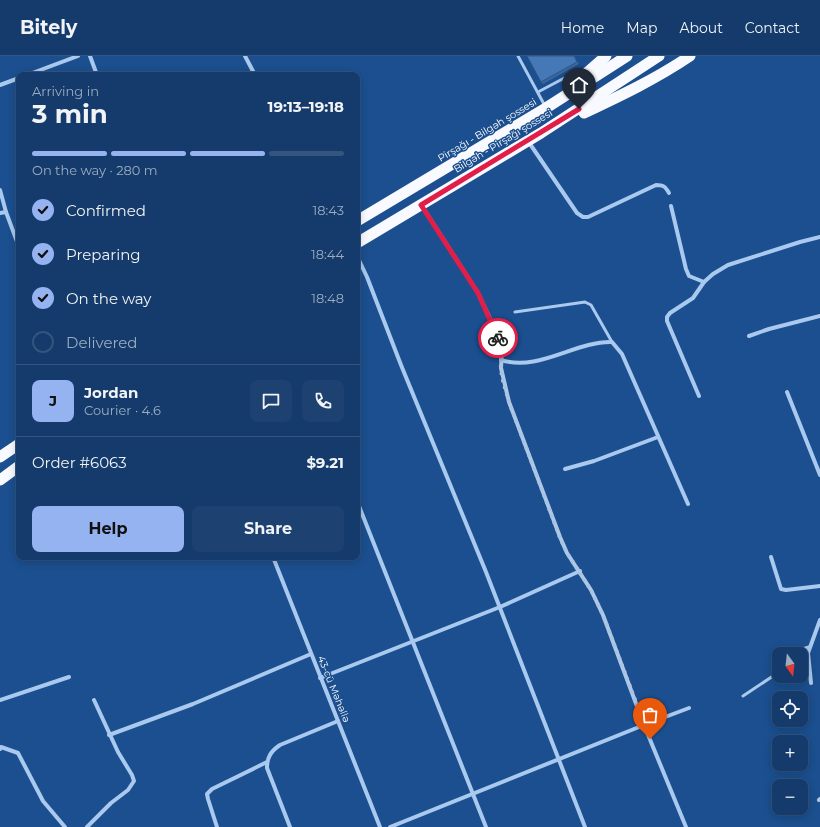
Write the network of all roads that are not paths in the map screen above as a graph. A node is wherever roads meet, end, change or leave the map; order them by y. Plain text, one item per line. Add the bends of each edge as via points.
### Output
1 (78, 56) edge
2 (90, 56) edge
3 (245, 56) edge
4 (518, 56) edge
5 (627, 56) edge
6 (659, 56) edge
7 (690, 56) edge
8 (603, 57) edge
9 (35, 72) edge
10 (95, 72) edge
11 (254, 72) edge
12 (570, 75) dead end
13 (16, 79) edge
14 (0, 85) edge
15 (538, 92) junction
16 (546, 108) junction
17 (541, 132) junction
18 (528, 141) junction
19 (0, 190) edge
20 (669, 193) dead end
21 (421, 205) junction
22 (671, 206) dead end
23 (6, 212) junction
24 (0, 213) edge
25 (360, 215) edge
26 (820, 237) edge
27 (16, 239) edge
28 (360, 241) edge
29 (360, 262) edge
30 (704, 282) junction
31 (515, 312) dead end
32 (820, 316) edge
33 (748, 336) dead end
34 (612, 342) junction
35 (502, 360) junction
36 (787, 392) dead end
37 (699, 396) dead end
38 (658, 437) junction
39 (16, 446) edge
40 (0, 457) edge
41 (16, 468) edge
42 (564, 468) dead end
43 (820, 475) edge
44 (0, 480) edge
45 (688, 504) dead end
46 (360, 508) edge
47 (771, 557) dead end
48 (274, 560) edge
49 (580, 571) junction
50 (820, 586) edge
51 (500, 607) junction
52 (820, 620) edge
53 (413, 641) junction
54 (809, 647) joint
55 (311, 654) junction
56 (69, 677) dead end
57 (772, 677) edge
58 (320, 678) junction
59 (811, 682) dead end
60 (744, 696) dead end
61 (0, 700) edge
62 (94, 700) dead end
63 (689, 708) dead end
64 (338, 721) junction
65 (644, 725) junction
66 (109, 735) junction
67 (0, 749) edge
68 (558, 759) junction
69 (267, 762) junction
70 (472, 794) junction
71 (65, 827) edge
72 (87, 827) edge
73 (217, 827) edge
74 (290, 827) edge
75 (380, 827) edge
76 (390, 827) edge
77 (486, 827) edge
78 (585, 827) edge
79 (686, 827) edge

1 - 9 street
2 - 10 street
3 - 11 street
4 - 15 lane
5 - 16 highway, Pirşağı - Bilgəh şossesi
6 - 17 highway, Bilgəh - Pirşağı şossesi
7 - 17 highway via 636,88
8 - 16 highway
12 - 15 lane
13 - 14 street
15 - 16 lane
16 - 25 highway, Pirşağı - Bilgəh şossesi
17 - 18 highway, Bilgəh - Pirşağı şossesi
18 - 20 street via 577,213 583,217 588,217 656,185 665,187
18 - 21 highway, Bilgəh - Pirşağı şossesi
19 - 23 street
21 - 28 highway, Bilgəh - Pirşağı şossesi
21 - 35 street via 478,293 500,343
22 - 30 street via 686,269 690,276
23 - 24 street
23 - 27 street
26 - 30 street via 728,265
29 - 51 street
30 - 37 street via 694,298 667,317 672,335
31 - 34 lane via 585,302 591,305
32 - 33 street
34 - 35 street via 524,363
34 - 38 street via 622,354
35 - 49 street via 501,368 509,402 560,538
36 - 43 street
38 - 42 street via 594,461
38 - 45 street
39 - 40 highway
41 - 44 highway
46 - 53 street
47 - 50 street via 781,589
48 - 55 street, 43-cü Məhəllə
49 - 51 street
49 - 65 street via 603,615
51 - 53 street
51 - 68 street
52 - 54 street
53 - 58 street
53 - 70 street
54 - 59 street
55 - 58 street, 43-cü Məhəllə
55 - 66 street via 193,704
56 - 61 street
57 - 60 lane
58 - 64 street, 43-cü Məhəllə
62 - 66 street
63 - 65 street
64 - 69 street via 280,746 270,754
64 - 75 street, 43-cü Məhəllə
65 - 68 street
65 - 79 street
66 - 72 street via 134,781 128,790
67 - 71 street via 1,747 18,753 43,801
68 - 70 street
68 - 78 street
69 - 73 street via 212,789 208,794
69 - 74 street via 267,768
70 - 76 street
70 - 77 street

